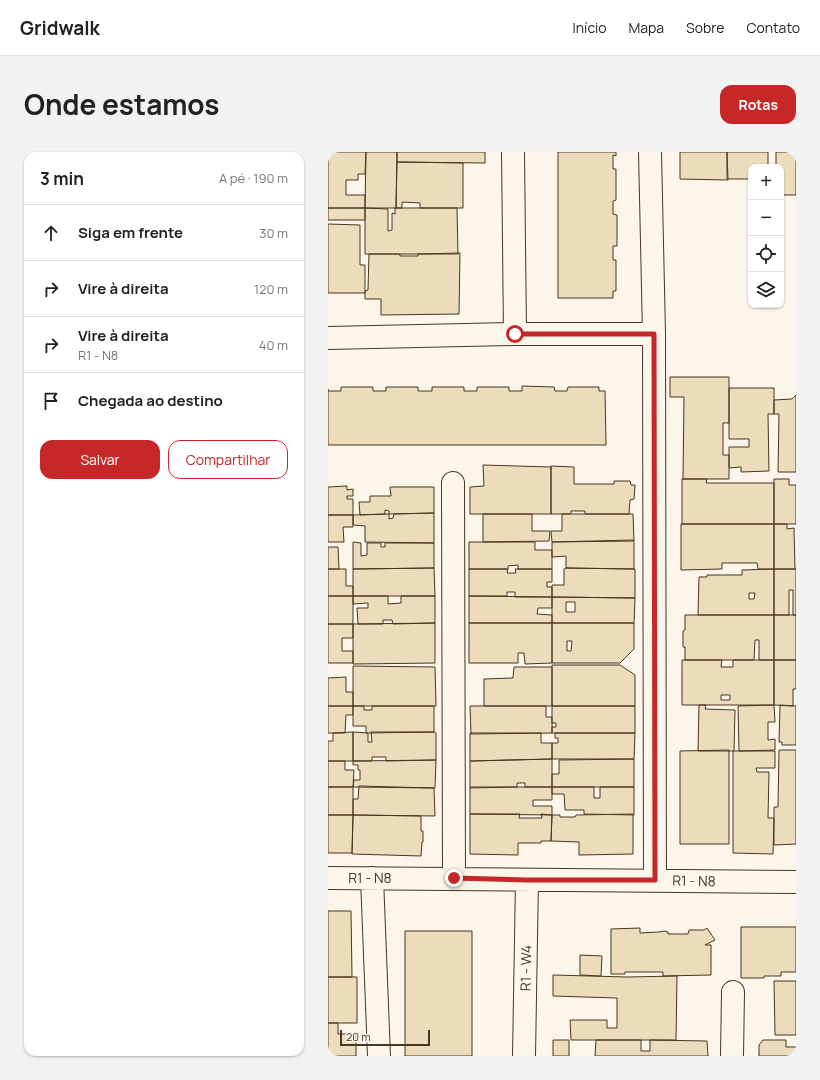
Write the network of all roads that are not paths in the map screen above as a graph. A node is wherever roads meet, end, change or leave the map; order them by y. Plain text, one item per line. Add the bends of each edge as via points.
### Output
1 (514, 152) edge
2 (650, 152) edge
3 (515, 334) junction
4 (654, 334) junction
5 (328, 338) edge
6 (453, 483) dead end
7 (328, 878) edge
8 (372, 878) junction
9 (454, 878) junction
10 (527, 880) junction
11 (655, 880) junction
12 (796, 882) edge
13 (733, 992) dead end
14 (379, 1056) edge
15 (524, 1056) edge
16 (732, 1056) edge

1 - 3 street
2 - 4 street
3 - 4 street
3 - 5 street
4 - 11 street
6 - 9 street
7 - 8 street, R1 - N8
8 - 9 street, R1 - N8
8 - 14 street
9 - 10 street, R1 - N8
10 - 11 street, R1 - N8
10 - 15 street, R1 - W4
11 - 12 street, R1 - N8
13 - 16 street

